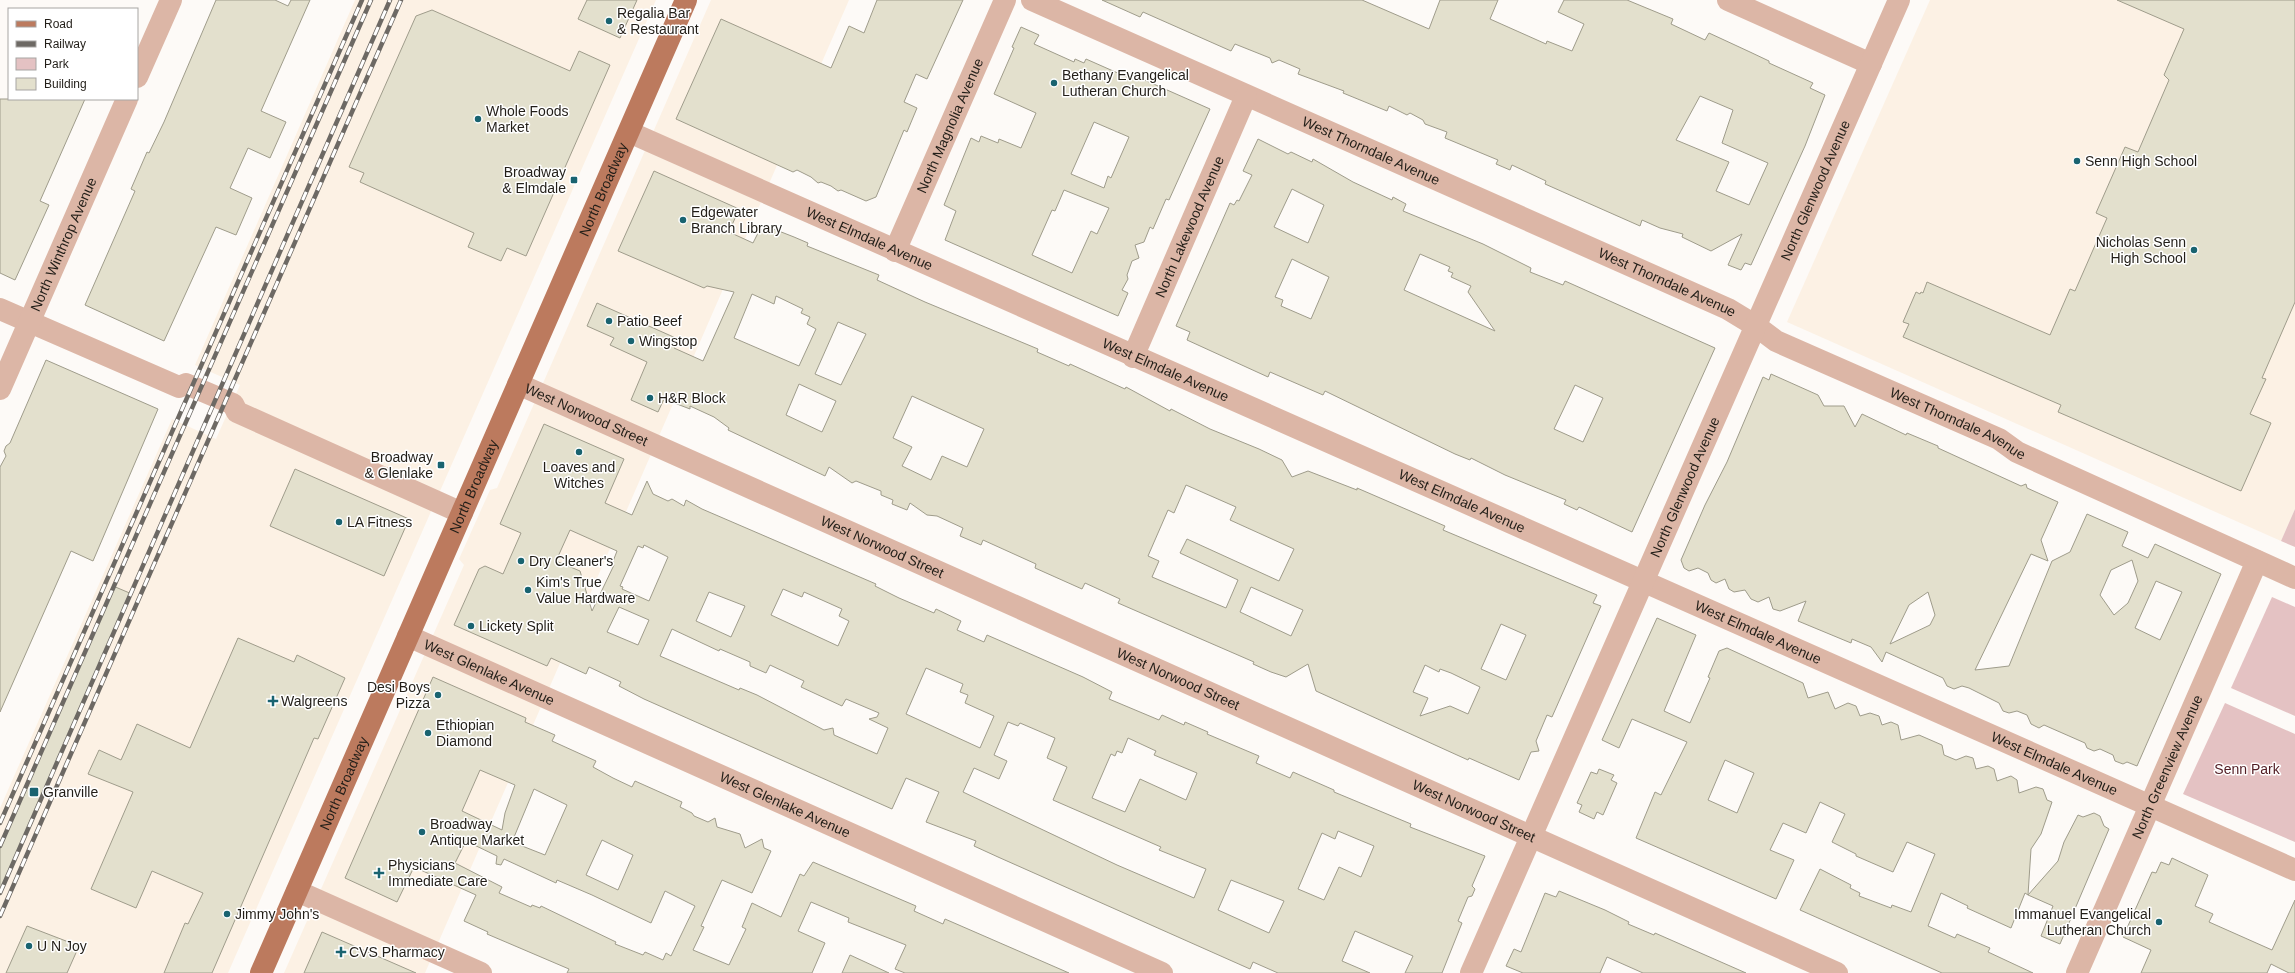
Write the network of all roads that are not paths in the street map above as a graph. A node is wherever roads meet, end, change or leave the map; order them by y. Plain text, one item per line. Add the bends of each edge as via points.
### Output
1 (171, 0) edge
2 (686, 0) edge
3 (1005, 0) edge
4 (1032, 0) edge
5 (1728, 0) edge
6 (1900, 0) edge
7 (1871, 64) junction
8 (138, 75) edge
9 (1246, 96) junction
10 (127, 100) edge
11 (629, 132) junction
12 (895, 251) junction
13 (0, 309) edge
14 (29, 322) junction
15 (1756, 326) junction
16 (1133, 357) junction
17 (518, 384) junction
18 (0, 389) edge
19 (462, 513) junction
20 (2257, 561) junction
21 (2295, 578) edge
22 (1644, 581) junction
23 (408, 636) junction
24 (2150, 806) junction
25 (1531, 836) junction
26 (2295, 870) edge
27 (297, 891) junction
28 (261, 973) edge
29 (481, 973) edge
30 (1162, 973) edge
31 (1471, 973) edge
32 (1837, 973) edge
33 (2077, 973) edge

1 - 8 street
2 - 11 main road, North Broadway
3 - 12 street, North Magnolia Avenue
4 - 9 street, West Thorndale Avenue
5 - 7 street
6 - 7 street, North Glenwood Avenue
7 - 15 street, North Glenwood Avenue
9 - 15 street, West Thorndale Avenue via 1728,309
9 - 16 street, North Lakewood Avenue
10 - 14 street, North Winthrop Avenue
11 - 12 street, West Elmdale Avenue
11 - 17 main road, North Broadway
12 - 16 street, West Elmdale Avenue
13 - 14 street
14 - 18 street, North Winthrop Avenue
14 - 19 street via 178,387 186,384 233,404 237,412
15 - 20 street, West Thorndale Avenue via 1776,340 1999,439 2017,452
15 - 22 street, North Glenwood Avenue
16 - 22 street, West Elmdale Avenue
17 - 19 main road, North Broadway
17 - 25 street, West Norwood Street
19 - 23 main road, North Broadway
20 - 21 street, West Thorndale Avenue
20 - 24 street, North Greenview Avenue
22 - 24 street, West Elmdale Avenue
22 - 25 street, North Glenwood Avenue
23 - 27 main road, North Broadway
23 - 30 street, West Glenlake Avenue
24 - 26 street, West Elmdale Avenue
24 - 33 street, North Greenview Avenue
25 - 31 street, North Glenwood Avenue
25 - 32 street, West Norwood Street
27 - 28 main road, North Broadway
27 - 29 street

